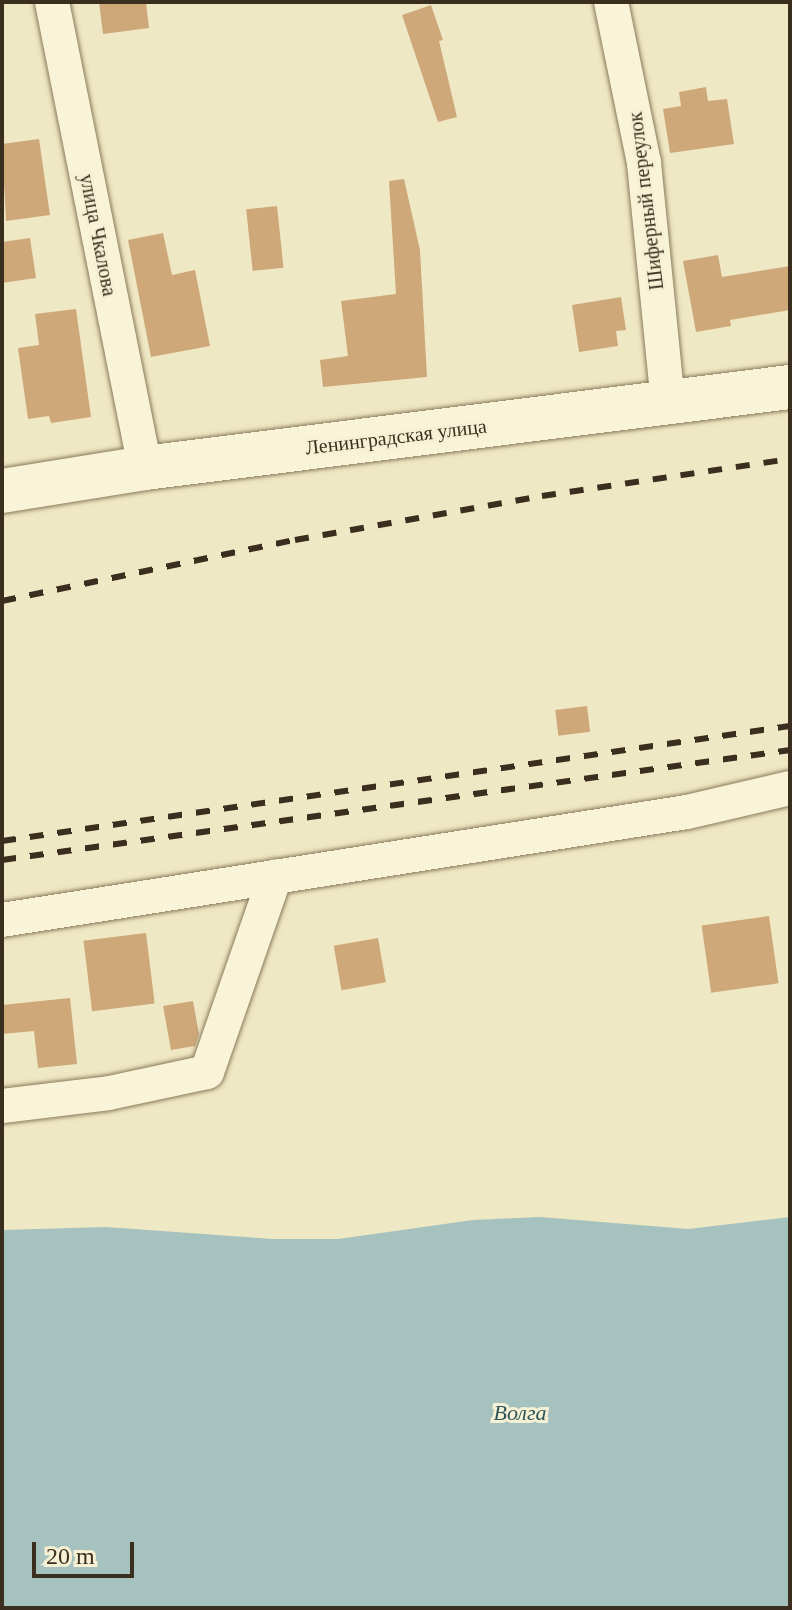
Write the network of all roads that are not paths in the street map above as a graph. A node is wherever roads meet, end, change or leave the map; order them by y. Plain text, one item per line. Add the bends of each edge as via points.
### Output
1 (52, 2) edge
2 (611, 2) edge
3 (790, 387) edge
4 (668, 402) junction
5 (145, 468) junction
6 (2, 491) edge
7 (790, 788) edge
8 (275, 877) junction
9 (2, 920) edge
10 (2, 1106) edge

1 - 5 street, улица Чкалова
2 - 4 street, Шиферный переулок via 644,163
3 - 4 main road, Ленинградская улица
4 - 5 main road, Ленинградская улица
5 - 6 main road, Ленинградская улица
7 - 8 street via 687,812
8 - 9 street
8 - 10 street via 207,1072 109,1093

